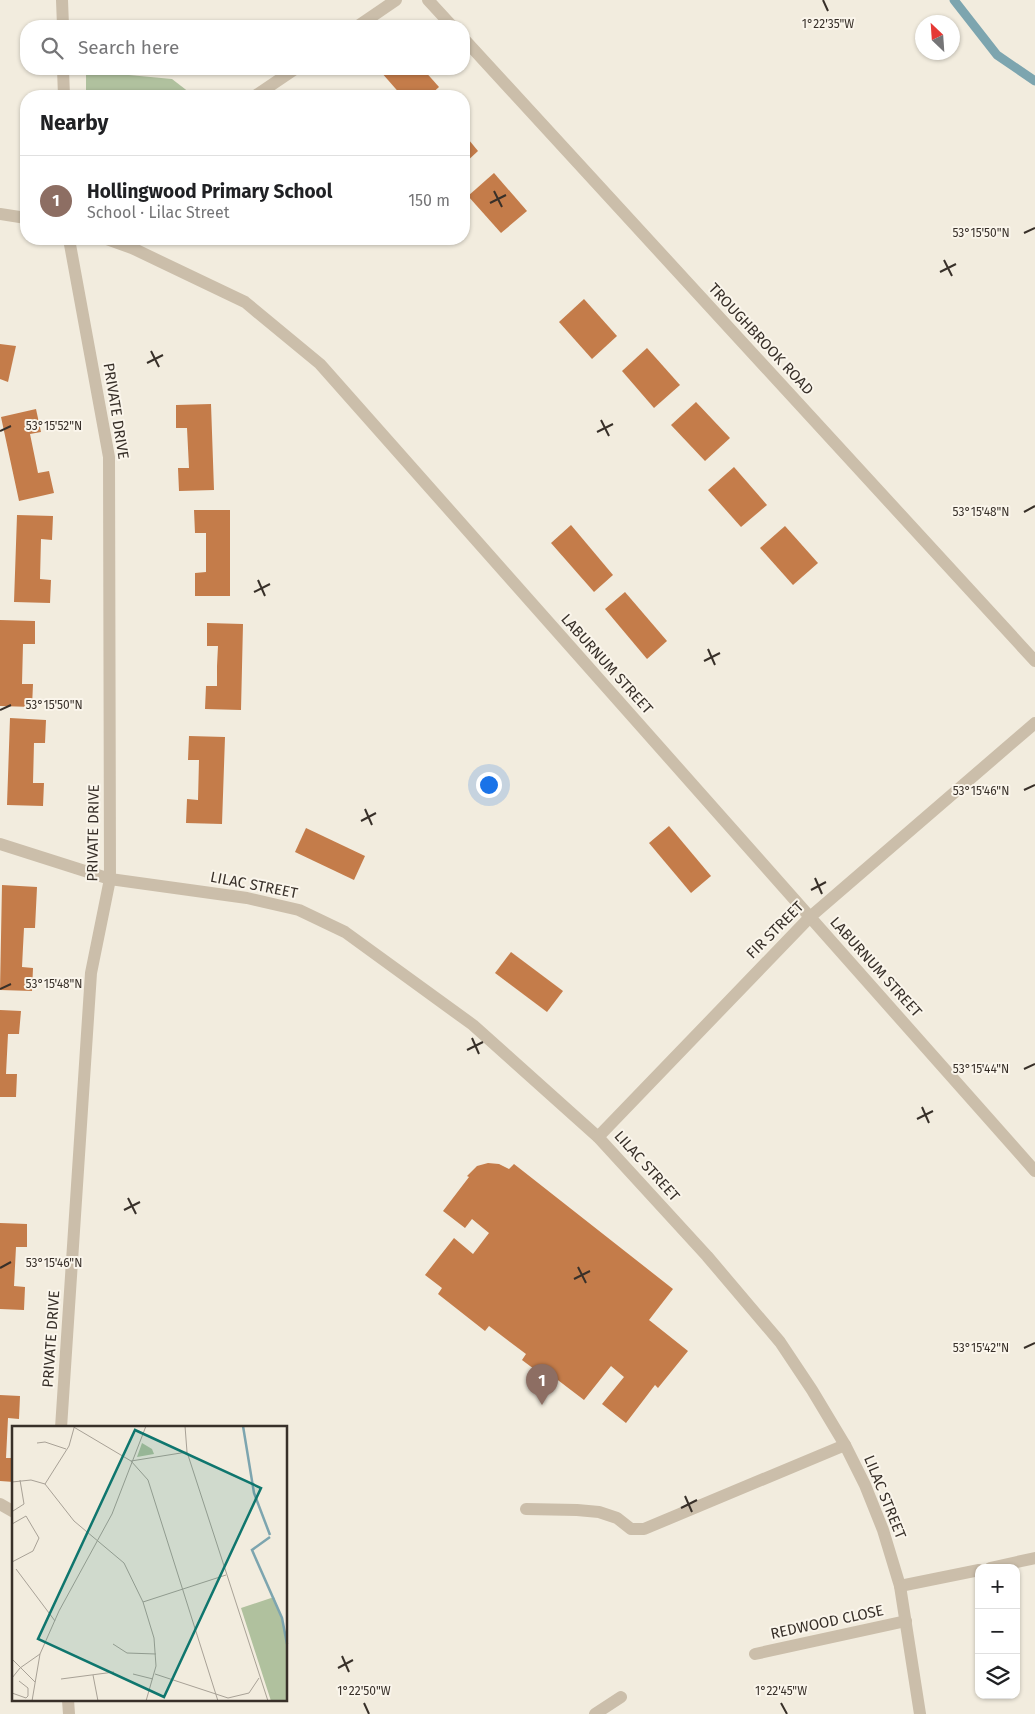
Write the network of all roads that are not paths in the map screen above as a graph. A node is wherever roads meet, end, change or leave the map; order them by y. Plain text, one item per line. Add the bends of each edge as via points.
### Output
1 (62, 0) edge
2 (396, 0) edge
3 (428, 0) edge
4 (63, 20) edge
5 (367, 20) edge
6 (446, 20) edge
7 (470, 46) edge
8 (63, 75) edge
9 (286, 75) edge
10 (64, 90) edge
11 (264, 90) edge
12 (0, 214) edge
13 (20, 217) edge
14 (70, 245) edge
15 (124, 245) edge
16 (1035, 661) edge
17 (1035, 723) edge
18 (0, 844) edge
19 (110, 879) junction
20 (810, 917) junction
21 (598, 1137) junction
22 (1035, 1171) edge
23 (61, 1426) edge
24 (845, 1445) junction
25 (0, 1504) edge
26 (526, 1509) dead end
27 (12, 1511) edge
28 (1035, 1558) edge
29 (1008, 1564) edge
30 (975, 1571) edge
31 (900, 1586) junction
32 (906, 1621) junction
33 (755, 1654) dead end
34 (620, 1697) dead end
35 (595, 1714) edge
36 (920, 1714) edge

1 - 4 street
2 - 5 street
3 - 6 street
7 - 16 street, TROUGHBROOK ROAD
8 - 10 street
9 - 11 street
12 - 13 street
14 - 19 street, PRIVATE DRIVE via 109,457
15 - 20 street, LABURNUM STREET via 245,302 320,364
17 - 20 street, FIR STREET
18 - 19 street, LILAC STREET
19 - 21 street, LILAC STREET via 247,898 299,910 345,932 474,1025
19 - 23 street, PRIVATE DRIVE via 91,973
20 - 21 street, FIR STREET
20 - 22 street, LABURNUM STREET
21 - 24 street, LILAC STREET via 707,1256 780,1342
24 - 26 street via 644,1530 631,1529 617,1518 599,1512
24 - 31 street, LILAC STREET via 866,1485
25 - 27 street
28 - 29 street
30 - 31 street
31 - 32 street, LILAC STREET
32 - 33 street, REDWOOD CLOSE
32 - 36 street, LILAC STREET
34 - 35 street

